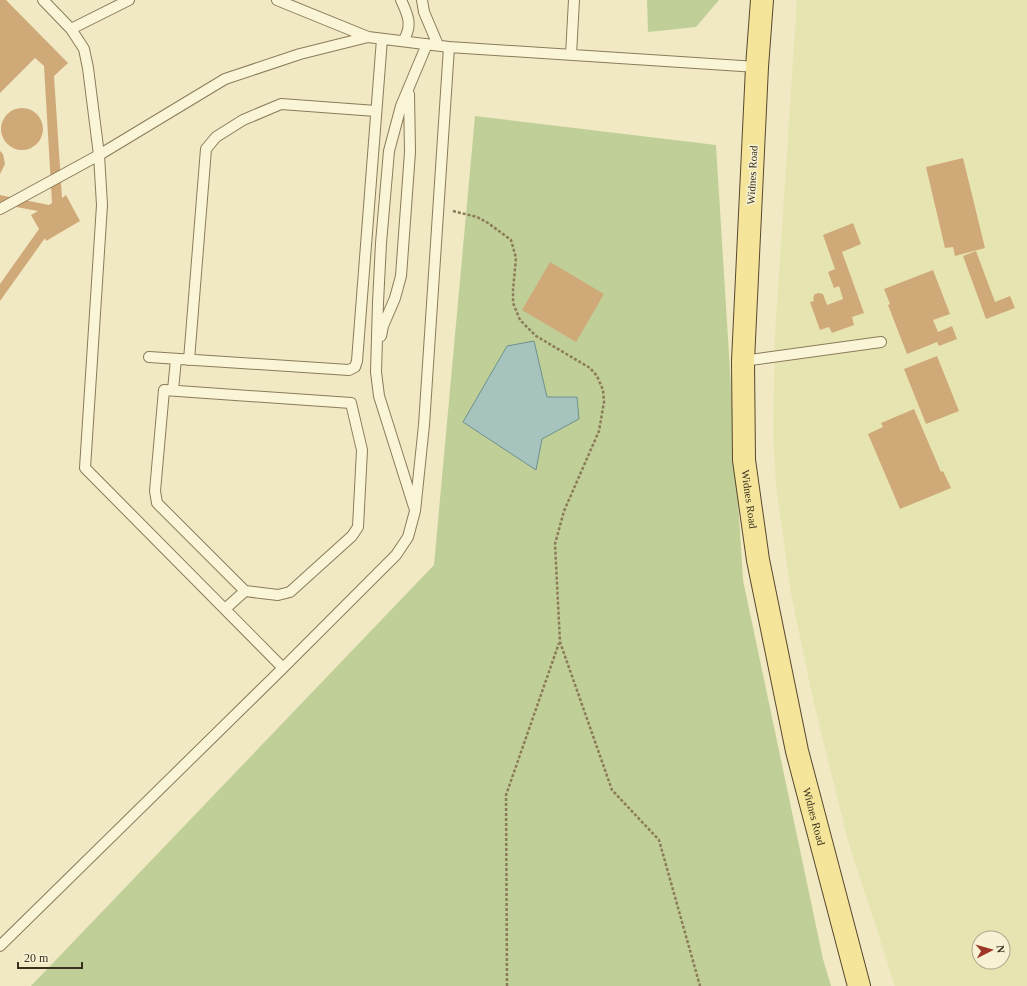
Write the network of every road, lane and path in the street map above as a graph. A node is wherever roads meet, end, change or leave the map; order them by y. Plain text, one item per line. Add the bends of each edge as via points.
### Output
1 (43, 0) edge
2 (129, 0) edge
3 (277, 0) edge
4 (401, 0) edge
5 (422, 0) edge
6 (574, 0) edge
7 (762, 0) edge
8 (71, 29) junction
9 (368, 37) junction
10 (382, 39) junction
11 (403, 41) junction
12 (427, 44) junction
13 (438, 45) junction
14 (449, 47) junction
15 (571, 55) junction
16 (757, 67) junction
17 (409, 87) junction
18 (376, 111) junction
19 (98, 155) junction
20 (0, 209) edge
21 (439, 210) junction
22 (881, 342) dead end
23 (149, 357) dead end
24 (176, 359) junction
25 (190, 360) junction
26 (743, 361) junction
27 (376, 372) junction
28 (173, 390) junction
29 (415, 511) junction
30 (245, 592) junction
31 (225, 609) junction
32 (560, 642) junction
33 (283, 668) junction
34 (0, 946) edge
35 (507, 986) edge
36 (700, 986) edge
37 (859, 986) edge

1 - 8 lane
2 - 8 lane
3 - 9 lane
4 - 11 lane via 408,16 408,33
5 - 13 lane via 424,12
6 - 15 lane
7 - 16 main road, Widnes Road
8 - 19 lane via 84,49
9 - 10 lane
9 - 19 lane via 300,54 225,79
10 - 11 lane
10 - 18 lane
11 - 12 lane
12 - 13 lane
12 - 17 lane
13 - 14 lane
14 - 15 lane
14 - 21 lane
15 - 16 lane
16 - 26 main road, Widnes Road
17 - 27 lane via 389,151 381,243
17 - 27 lane via 410,152 401,276 383,326
18 - 25 lane via 281,104 243,120 216,137 206,149
18 - 25 lane via 355,367 349,370
19 - 20 lane
19 - 31 lane via 102,204 84,468
21 - 29 lane via 424,424
21 - 32 path via 477,217 511,240 516,258 513,304 520,320 536,336 590,368 604,390 599,430 564,511 555,544
22 - 26 lane
23 - 24 lane
24 - 25 lane
24 - 28 lane
26 - 37 main road, Widnes Road via 744,460 758,560 797,751
27 - 29 lane via 379,396
28 - 30 lane via 164,390 155,491 157,503
28 - 30 lane via 351,403 362,450 358,527 352,536 290,592 278,595
29 - 33 lane via 408,537 396,555
30 - 31 lane
31 - 33 lane
32 - 35 path via 506,795
32 - 36 path via 612,790 659,840
33 - 34 lane

